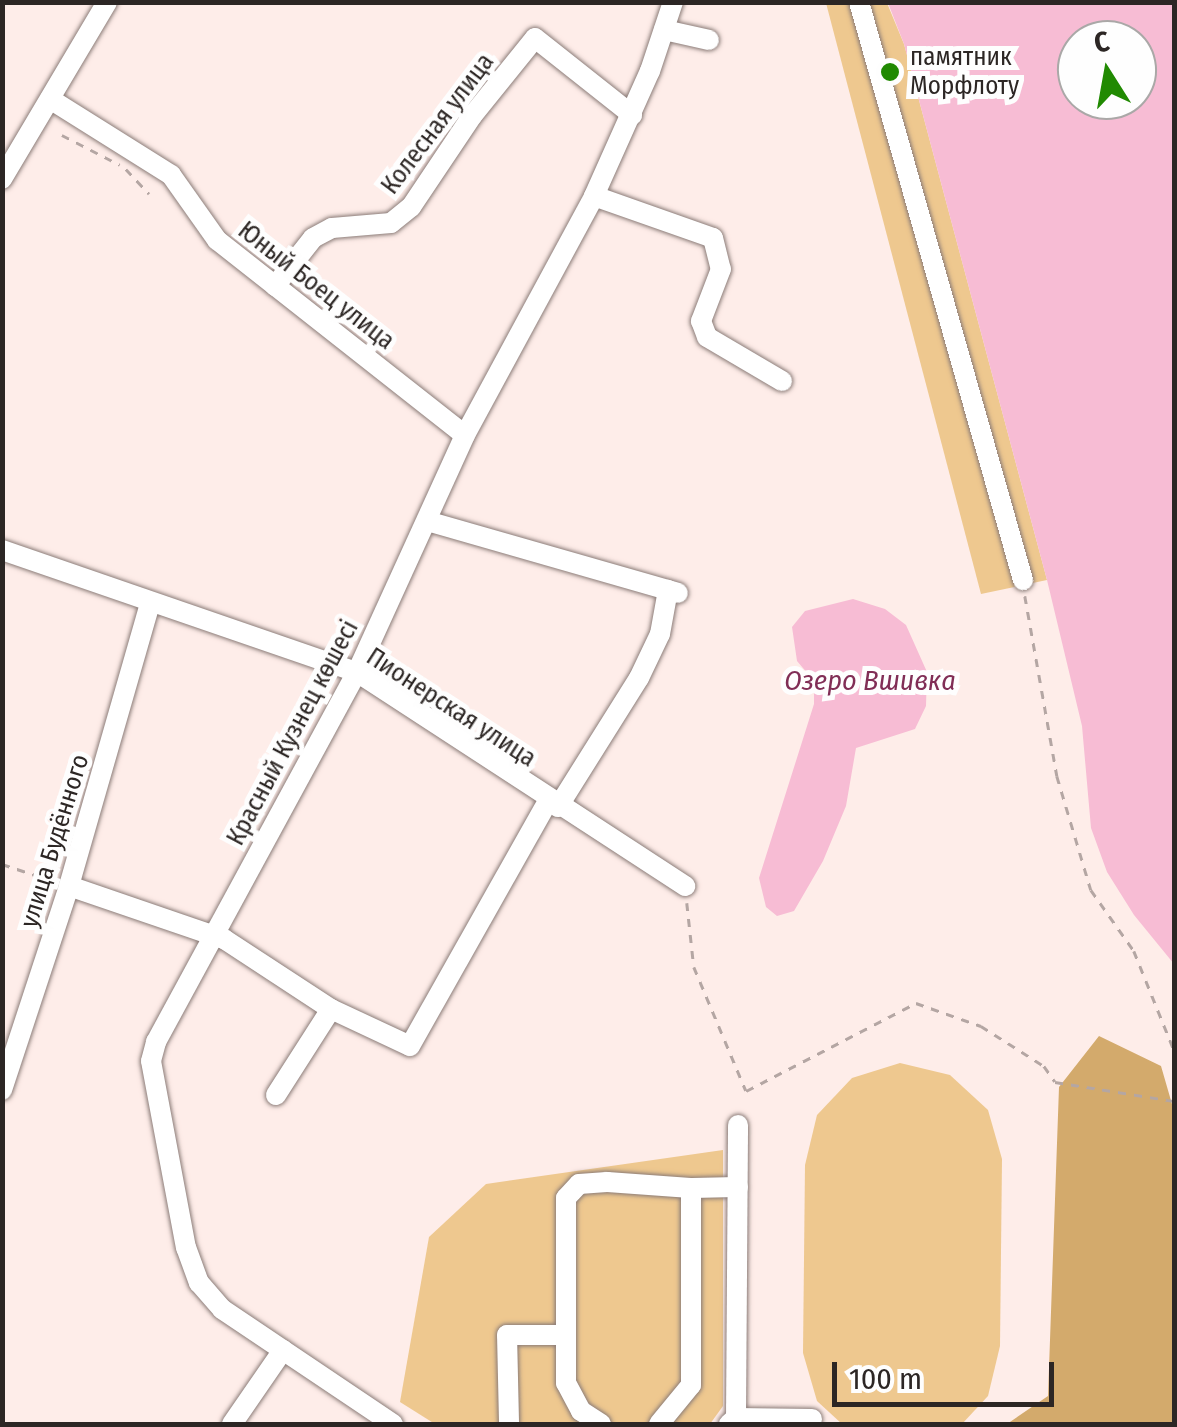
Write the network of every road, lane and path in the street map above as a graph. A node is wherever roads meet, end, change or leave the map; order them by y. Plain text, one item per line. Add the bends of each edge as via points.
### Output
1 (107, 2) edge
2 (673, 2) edge
3 (859, 2) edge
4 (664, 30) junction
5 (708, 40) dead end
6 (50, 99) junction
7 (632, 115) junction
8 (62, 135) dead end
9 (2, 179) edge
10 (149, 194) dead end
11 (594, 196) junction
12 (275, 286) junction
13 (782, 381) dead end
14 (465, 435) junction
15 (427, 521) junction
16 (2, 550) edge
17 (1022, 580) joint
18 (150, 604) junction
19 (357, 672) junction
20 (553, 804) junction
21 (2, 864) edge
22 (69, 886) junction
23 (685, 886) joint
24 (214, 934) junction
25 (331, 1009) junction
26 (1174, 1050) edge
27 (2, 1090) edge
28 (276, 1095) dead end
29 (1174, 1101) edge
30 (738, 1125) dead end
31 (738, 1187) junction
32 (691, 1188) junction
33 (563, 1335) junction
34 (283, 1350) junction
35 (812, 1419) dead end
36 (733, 1421) edge
37 (509, 1422) dead end
38 (232, 1424) edge
39 (393, 1424) edge
40 (602, 1424) edge
41 (659, 1424) edge

1 - 6 street
2 - 4 street, Красный Кузнец көшесі
3 - 17 street
4 - 5 street
4 - 7 street, Красный Кузнец көшесі
6 - 9 street
6 - 12 street, Юный Боец улица via 171,175 217,240
7 - 11 street, Красный Кузнец көшесі
7 - 12 street, Колесная улица via 535,38 411,206 391,224 332,228 313,238
8 - 10 path via 125,168
11 - 13 street via 713,238 721,269 700,321 707,337
11 - 14 street, Красный Кузнец көшесі
12 - 14 street, Юный Боец улица
14 - 15 street, Красный Кузнец көшесі
15 - 19 street, Красный Кузнец көшесі
15 - 20 street via 673,591 639,678
16 - 18 street, Пионерская улица
17 - 26 path via 1057,776 1091,890 1134,952
18 - 19 street, Пионерская улица
18 - 22 street, улица Будённого
19 - 20 street, Пионерская улица
19 - 24 street, Красный Кузнец көшесі
20 - 23 street, Пионерская улица
20 - 25 street via 410,1046
21 - 22 path
22 - 24 street
22 - 27 street, улица Будённого
23 - 29 path via 694,966 746,1091 916,1003 981,1026 1044,1066 1055,1082
24 - 25 street
24 - 34 street, Красный Кузнец көшесі via 156,1042 154,1092 199,1282 222,1309
25 - 28 street
30 - 31 street
31 - 32 street
31 - 36 street
32 - 33 street via 607,1182 570,1188
32 - 41 street via 692,1384
33 - 37 street via 507,1336
33 - 40 street via 570,1395
34 - 38 street
34 - 39 street, Красный Кузнец көшесі
35 - 36 street

